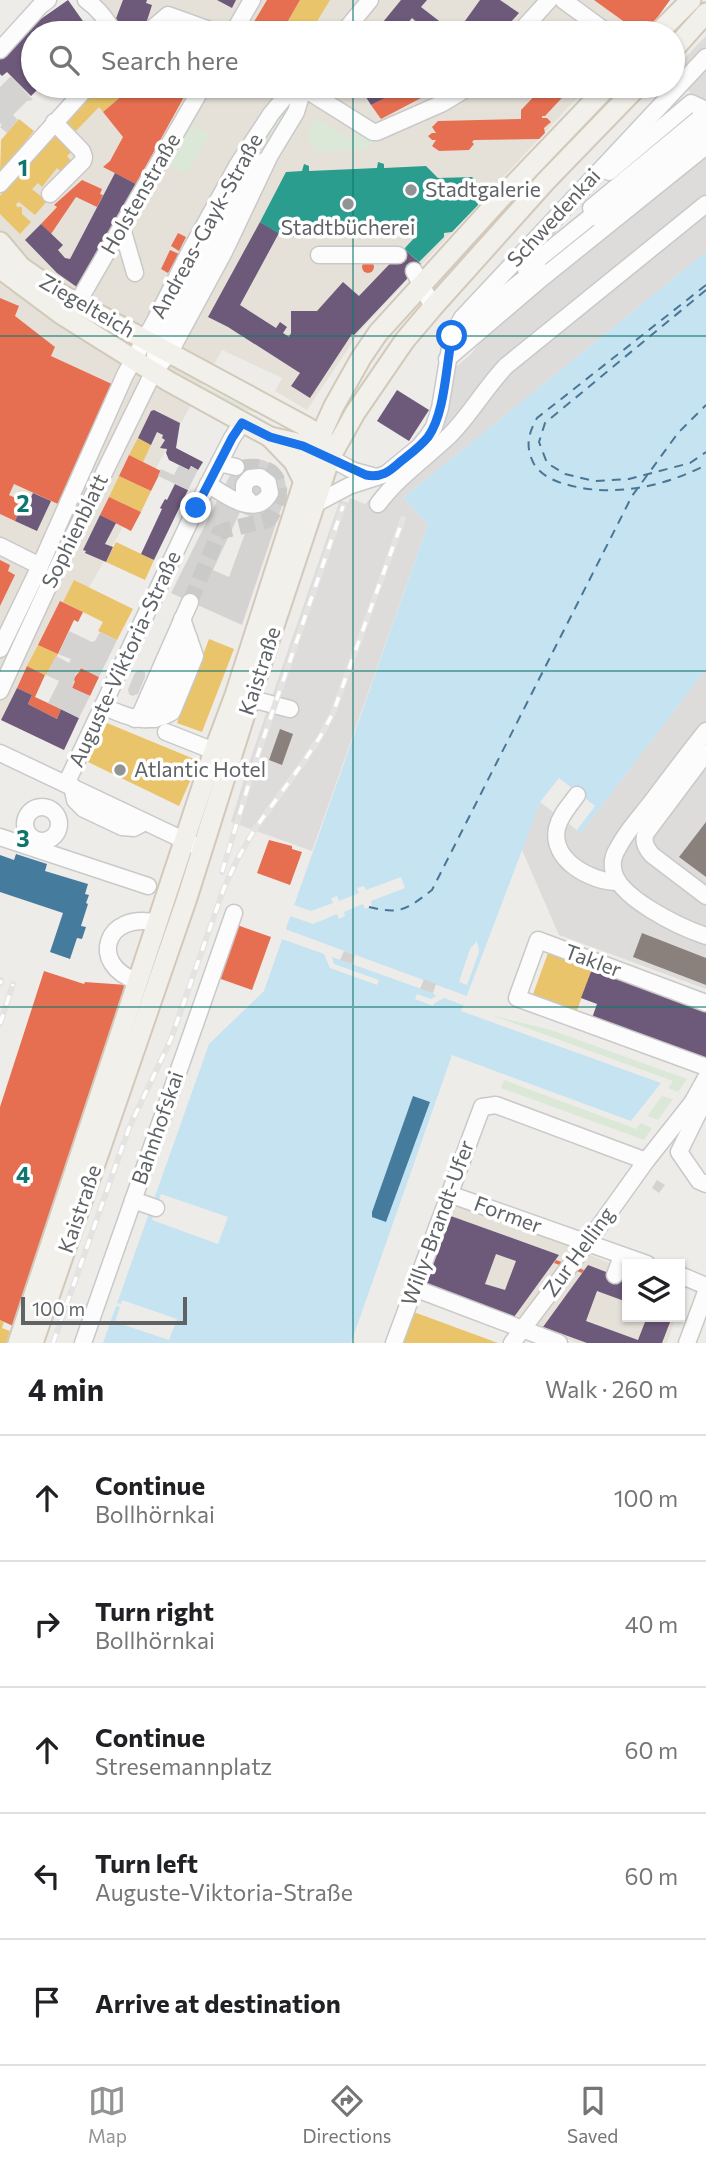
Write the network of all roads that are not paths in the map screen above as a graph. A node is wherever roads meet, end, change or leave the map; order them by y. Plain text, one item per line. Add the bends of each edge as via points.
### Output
1 (48, 0) edge
2 (86, 0) edge
3 (252, 0) edge
4 (370, 0) edge
5 (549, 0) edge
6 (563, 0) edge
7 (691, 0) edge
8 (167, 7) edge
9 (706, 13) edge
10 (26, 21) edge
11 (107, 21) edge
12 (156, 21) edge
13 (194, 21) edge
14 (240, 21) edge
15 (353, 21) edge
16 (530, 21) edge
17 (592, 21) edge
18 (670, 21) edge
19 (21, 27) edge
20 (685, 37) edge
21 (0, 50) edge
22 (706, 57) edge
23 (685, 79) edge
24 (77, 98) edge
25 (197, 98) edge
26 (285, 98) edge
27 (300, 98) edge
28 (320, 98) edge
29 (451, 98) edge
30 (597, 98) edge
31 (626, 98) edge
32 (667, 98) edge
33 (705, 113) edge
34 (54, 122) junction
35 (706, 129) edge
36 (706, 137) edge
37 (706, 146) edge
38 (270, 155) junction
39 (0, 184) edge
40 (50, 194) dead end
41 (575, 195) junction
42 (706, 204) edge
43 (122, 228) junction
44 (0, 242) edge
45 (531, 243) junction
46 (319, 255) dead end
47 (398, 255) dead end
48 (0, 265) edge
49 (130, 266) dead end
50 (418, 279) junction
51 (488, 290) junction
52 (78, 302) junction
53 (433, 307) junction
54 (452, 342) junction
55 (157, 345) junction
56 (134, 360) junction
57 (153, 373) junction
58 (242, 423) junction
59 (270, 437) junction
60 (321, 448) junction
61 (219, 463) junction
62 (236, 467) tunnel mouth
63 (377, 477) junction
64 (303, 481) junction
65 (208, 484) junction
66 (251, 502) dead end
67 (315, 504) junction
68 (378, 504) dead end
69 (0, 546) edge
70 (40, 566) junction
71 (190, 602) tunnel mouth
72 (182, 619) junction
73 (0, 649) edge
74 (0, 691) edge
75 (243, 697) junction
76 (103, 706) junction
77 (290, 709) dead end
78 (135, 719) junction
79 (706, 731) edge
80 (166, 732) dead end
81 (214, 751) junction
82 (706, 752) edge
83 (0, 753) edge
84 (66, 783) junction
85 (577, 795) dead end
86 (48, 808) dead end
87 (0, 837) edge
88 (184, 841) junction
89 (202, 849) junction
90 (618, 882) junction
91 (148, 886) dead end
92 (706, 896) edge
93 (234, 913) dead end
94 (157, 923) junction
95 (706, 936) edge
96 (137, 981) junction
97 (706, 1003) edge
98 (706, 1067) edge
99 (706, 1079) edge
100 (706, 1097) edge
101 (646, 1161) junction
102 (706, 1184) edge
103 (449, 1194) junction
104 (57, 1233) junction
105 (588, 1242) junction
106 (622, 1256) junction
107 (631, 1259) edge
108 (47, 1261) junction
109 (615, 1275) dead end
110 (685, 1277) edge
111 (706, 1286) edge
112 (414, 1288) junction
113 (706, 1292) edge
114 (522, 1329) junction
115 (18, 1343) edge
116 (33, 1343) edge
117 (83, 1343) edge
118 (394, 1343) edge
119 (512, 1343) edge
120 (559, 1343) edge
121 (687, 1343) edge

1 - 10 street
2 - 11 street
3 - 14 street
4 - 15 street
5 - 16 street
6 - 17 street
7 - 18 main road
8 - 12 street
8 - 13 street
9 - 20 main road
19 - 21 street
22 - 23 street, Schwedenkai
24 - 34 street
25 - 43 street, Holstenstraße
26 - 55 street, Andreas-Gayk-Straße via 237,166 180,269
27 - 38 street, Andreas-Gayk-Straße
28 - 29 street via 373,132
30 - 50 main road, Kaistraße
31 - 53 main road, Kaistraße
32 - 41 street, Schwedenkai
33 - 41 street via 691,103 596,183
33 - 45 street
33 - 51 street
33 - 54 street
34 - 39 street
34 - 40 street via 84,157
35 - 54 street
36 - 54 street
37 - 54 street via 542,278
38 - 55 street, Andreas-Gayk-Straße via 262,176
38 - 55 street via 252,172
41 - 45 street, Schwedenkai
42 - 68 street via 506,366 452,433
43 - 49 street
43 - 52 street, Holstenstraße
44 - 52 main road, Ziegelteich via 21,267
45 - 51 street, Schwedenkai
46 - 47 street
48 - 56 main road, Ziegelteich via 61,314
50 - 53 street
50 - 60 main road, Kaistraße via 361,358 334,406
51 - 54 street, Schwedenkai
52 - 55 main road, Ziegelteich
53 - 60 main road, Kaistraße via 355,413
54 - 63 street via 440,408 428,436
55 - 56 street, Sophienblatt
55 - 57 street, Sophienblatt
55 - 60 main road, Ziegelteich
56 - 57 main road, Ziegelteich
56 - 70 street, Sophienblatt
57 - 58 main road, Ziegelteich
57 - 74 street, Sophienblatt
58 - 59 main road, Ziegelteich
58 - 61 street, Auguste-Viktoria-Straße
59 - 60 main road
59 - 64 main road
60 - 63 street
60 - 64 main road, Kaistraße
60 - 67 main road, Kaistraße
61 - 62 street
61 - 65 street, Auguste-Viktoria-Straße
63 - 67 street
64 - 75 main road, Kaistraße
65 - 66 street via 236,501 255,505 270,493 268,483 260,477 250,478 244,485 244,495
65 - 76 street, Auguste-Viktoria-Straße
67 - 75 main road, Kaistraße
69 - 70 street
70 - 73 street, Sophienblatt
71 - 72 street
72 - 78 street
72 - 78 street via 195,656 172,712 155,719
75 - 77 street
75 - 81 main road, Kaistraße
75 - 89 main road, Kaistraße
76 - 78 street
76 - 84 street, Auguste-Viktoria-Straße
79 - 90 street via 618,848 613,866
80 - 81 street
81 - 88 main road, Kaistraße
82 - 92 street via 644,841 652,855
83 - 84 street
84 - 86 street, Auguste-Viktoria-Straße
84 - 88 street
85 - 90 street via 561,818 558,850 591,877
87 - 91 street
88 - 89 street
88 - 94 main road, Kaistraße
89 - 104 main road, Kaistraße
90 - 95 street via 655,913
93 - 117 street, Bahnhofskai via 144,1203
94 - 96 main road, Kaistraße
94 - 96 street via 124,923 110,941 108,954 114,967
96 - 104 main road, Kaistraße
97 - 98 street, Takler via 538,940 517,998 561,1023
99 - 101 street, Zur Helling
100 - 102 street via 679,1152
101 - 103 street, Willy-Brandt-Ufer via 496,1105 485,1105 478,1112
101 - 105 street, Zur Helling
103 - 105 street, Former
103 - 112 street, Willy-Brandt-Ufer
104 - 108 main road, Kaistraße
105 - 106 street, Former
105 - 114 street, Zur Helling
106 - 107 street, Former
106 - 109 street
108 - 115 main road, Kaistraße
108 - 116 main road, Kaistraße
110 - 111 street
112 - 114 street
112 - 118 street, Willy-Brandt-Ufer
113 - 121 street
114 - 119 street, Zur Helling
114 - 120 street

